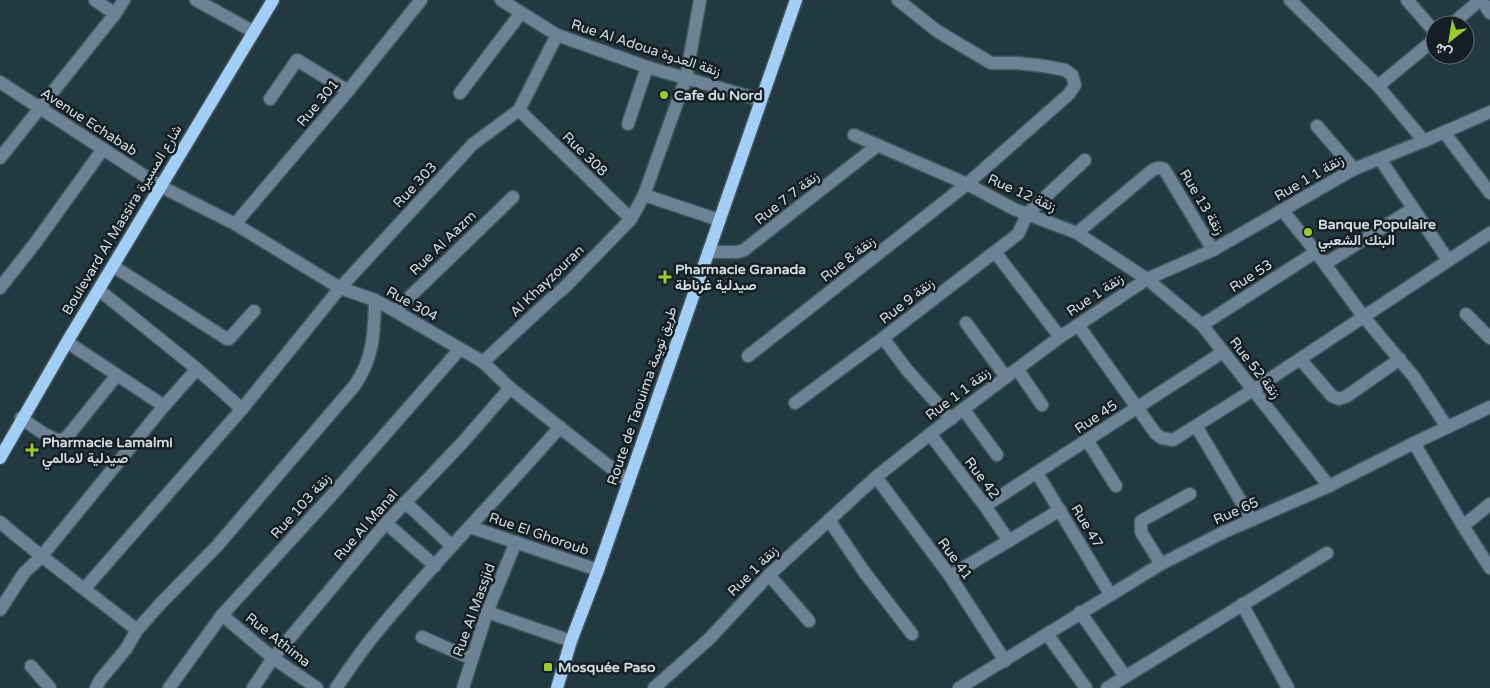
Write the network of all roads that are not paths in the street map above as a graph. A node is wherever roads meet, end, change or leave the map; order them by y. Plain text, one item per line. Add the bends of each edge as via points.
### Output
1 (95, 0) edge
2 (124, 0) edge
3 (196, 0) edge
4 (273, 0) edge
5 (421, 0) edge
6 (501, 0) edge
7 (700, 0) edge
8 (796, 0) edge
9 (898, 0) edge
10 (1290, 0) edge
11 (1407, 0) edge
12 (1481, 0) edge
13 (521, 13) junction
14 (1490, 13) edge
15 (114, 14) junction
16 (1463, 15) edge
17 (1425, 21) edge
18 (254, 32) junction
19 (557, 35) junction
20 (1425, 47) edge
21 (647, 68) junction
22 (686, 78) junction
23 (0, 82) edge
24 (1378, 86) junction
25 (348, 91) junction
26 (460, 93) dead end
27 (270, 99) dead end
28 (761, 100) junction
29 (40, 108) junction
30 (519, 110) junction
31 (1490, 112) edge
32 (628, 124) dead end
33 (1317, 126) dead end
34 (1444, 132) junction
35 (854, 136) dead end
36 (1424, 141) junction
37 (878, 146) junction
38 (103, 149) junction
39 (0, 158) edge
40 (1380, 159) junction
41 (1084, 160) dead end
42 (1354, 169) junction
43 (967, 184) junction
44 (160, 186) junction
45 (1490, 193) edge
46 (644, 195) junction
47 (513, 198) dead end
48 (1412, 209) junction
49 (1283, 211) junction
50 (1028, 213) junction
51 (631, 219) junction
52 (719, 220) junction
53 (236, 224) junction
54 (1078, 233) junction
55 (1489, 235) edge
56 (1213, 250) junction
57 (708, 252) junction
58 (995, 252) junction
59 (1316, 252) junction
60 (1448, 260) junction
61 (1325, 264) junction
62 (113, 266) junction
63 (1147, 279) junction
64 (0, 288) edge
65 (340, 288) junction
66 (99, 290) junction
67 (375, 300) junction
68 (254, 311) dead end
69 (395, 311) junction
70 (1466, 314) dead end
71 (1362, 316) junction
72 (966, 324) dead end
73 (1078, 325) junction
74 (1202, 326) junction
75 (1060, 337) junction
76 (883, 338) junction
77 (1490, 338) edge
78 (67, 342) junction
79 (460, 349) junction
80 (1223, 352) junction
81 (748, 356) dead end
82 (1300, 359) junction
83 (1400, 359) junction
84 (483, 362) junction
85 (1017, 369) junction
86 (197, 370) junction
87 (117, 375) junction
88 (1006, 377) junction
89 (510, 388) junction
90 (1253, 390) junction
91 (795, 402) dead end
92 (1042, 405) dead end
93 (164, 406) junction
94 (1137, 407) junction
95 (1490, 407) edge
96 (242, 409) junction
97 (964, 410) junction
98 (21, 418) junction
99 (951, 419) junction
100 (1196, 426) junction
101 (560, 427) junction
102 (1447, 427) junction
103 (930, 434) junction
104 (1087, 440) junction
105 (1414, 443) junction
106 (997, 454) dead end
107 (0, 458) edge
108 (1037, 473) junction
109 (876, 477) junction
110 (628, 482) junction
111 (1116, 486) dead end
112 (1329, 486) junction
113 (1190, 494) dead end
114 (405, 502) junction
115 (1490, 504) edge
116 (985, 506) junction
117 (1060, 510) junction
118 (829, 520) junction
119 (1252, 520) junction
120 (0, 522) edge
121 (386, 523) junction
122 (1463, 526) junction
123 (470, 527) junction
124 (1009, 541) junction
125 (516, 542) junction
126 (452, 546) junction
127 (1327, 553) dead end
128 (41, 557) junction
129 (1161, 564) junction
130 (435, 566) junction
131 (1490, 568) edge
132 (598, 570) junction
133 (769, 575) junction
134 (950, 576) junction
135 (85, 588) junction
136 (1110, 594) junction
137 (1242, 604) junction
138 (0, 610) edge
139 (487, 612) junction
140 (1080, 612) junction
141 (222, 615) junction
142 (809, 621) dead end
143 (138, 630) junction
144 (912, 634) dead end
145 (1047, 634) junction
146 (422, 637) dead end
147 (571, 641) junction
148 (273, 658) junction
149 (472, 658) junction
150 (1005, 661) junction
151 (31, 666) dead end
152 (1125, 676) junction
153 (98, 684) edge
154 (50, 688) edge
155 (111, 688) edge
156 (169, 688) edge
157 (253, 688) edge
158 (317, 688) edge
159 (336, 688) edge
160 (463, 688) edge
161 (557, 688) edge
162 (654, 688) edge
163 (959, 688) edge
164 (1086, 688) edge
165 (1107, 688) edge
166 (1288, 688) edge

1 - 15 street
2 - 15 street
3 - 18 street
4 - 18 main road, Boulevard Al Massira شارع المسيرة
5 - 25 street, Rue 301
6 - 13 street, Rue Al Adoua زنقة العدوة
7 - 22 street, Al Khayzouran
8 - 28 main road, Route de Taouima طريق تويمة
9 - 43 street, Rue 8 زنقة via 937,31 991,63 1022,63 1065,70 1075,80 1069,94
10 - 24 street
11 - 17 street
12 - 14 street
12 - 16 street
13 - 19 street, Rue Al Adoua زنقة العدوة
13 - 26 street
15 - 29 street
18 - 44 main road, Boulevard Al Massira شارع المسيرة
19 - 21 street, Rue Al Adoua زنقة العدوة
19 - 30 street
20 - 24 street
21 - 22 street, Rue Al Adoua زنقة العدوة
21 - 32 street
22 - 28 street, Rue Al Adoua زنقة العدوة
22 - 46 street, Al Khayzouran
23 - 29 street, Avenue Echabab
24 - 36 street
25 - 27 street via 297,60
25 - 53 street, Rue 301
28 - 52 main road, Route de Taouima طريق تويمة
29 - 38 street, Avenue Echabab
29 - 39 street
30 - 51 street, Rue 308
30 - 65 street, Rue 303 via 473,144
31 - 34 street, Rue 1 زنقة 1
33 - 42 street
34 - 36 street, Rue 1 زنقة 1
34 - 45 street
35 - 37 street
36 - 40 street, Rue 1 زنقة 1
37 - 43 street, Rue 12 زنقة
37 - 57 street, Rue 7 زنقة 7 via 744,250
38 - 44 street, Avenue Echabab
38 - 64 street
40 - 42 street, Rue 1 زنقة 1
40 - 48 street
41 - 50 street, Rue 9 زنقة
42 - 49 street, Rue 1 زنقة 1
43 - 50 street, Rue 12 زنقة
43 - 81 street, Rue 8 زنقة
44 - 53 street, Rue 304
44 - 62 main road, Boulevard Al Massira شارع المسيرة
46 - 51 street, Al Khayzouran
46 - 52 street
47 - 69 street, Rue Al Aazm
48 - 60 street
48 - 61 street
49 - 56 street, Rue 1 زنقة 1
49 - 59 street
50 - 54 street, Rue 12 زنقة
50 - 58 street, Rue 9 زنقة via 1018,234
51 - 84 street, Al Khayzouran via 564,288
52 - 57 main road, Route de Taouima طريق تويمة
53 - 65 street, Rue 304
54 - 56 street, Rue 13 زنقة via 1159,168 1164,169
54 - 63 street, Rue 12 زنقة
55 - 60 street
56 - 63 street, Rue 1 زنقة 1
57 - 110 main road, Route de Taouima طريق تويمة
58 - 75 street
58 - 76 street, Rue 9 زنقة
59 - 61 street
59 - 74 street, Rue 53
60 - 71 street
61 - 71 street
62 - 66 main road, Boulevard Al Massira شارع المسيرة
62 - 68 street via 226,340
63 - 73 street, Rue 1 زنقة
63 - 74 street, Rue 52 زنقة
65 - 67 street, Rue 304
65 - 96 street, Rue 303
66 - 78 main road, Boulevard Al Massira شارع المسيرة
66 - 86 street
67 - 69 street, Rue 304
67 - 143 street via 369,359 355,385 217,546
69 - 79 street, Rue 304
70 - 77 street
71 - 82 street
71 - 83 street
72 - 88 street
73 - 75 street, Rue 1 زنقة
73 - 94 street
74 - 80 street, Rue 52 زنقة
75 - 85 street, Rue 1 زنقة 1
76 - 91 street, Rue 9 زنقة
76 - 99 street
78 - 87 street
78 - 98 main road, Boulevard Al Massira شارع المسيرة
79 - 84 street, Rue 304
79 - 141 street, Rue 103 زنقة
80 - 90 street, Rue 52 زنقة
80 - 94 street, Rue 45
82 - 83 street via 1332,396 1339,399
82 - 90 street
83 - 102 street
84 - 89 street, Rue 304
85 - 88 street, Rue 1 زنقة 1
85 - 92 street
86 - 93 street
86 - 96 street
87 - 93 street
87 - 98 street via 63,439 52,437
88 - 97 street, Rue 1 زنقة 1
89 - 101 street, Rue 304
89 - 114 street, Rue Al Manal
90 - 100 street
90 - 112 street, Rue 52 زنقة
93 - 128 street
94 - 100 street via 1156,434 1167,441
94 - 104 street, Rue 45
95 - 102 street, Rue 65
96 - 135 street, Rue 303
97 - 99 street, Rue 1 زنقة 1
97 - 106 street
98 - 107 main road, Boulevard Al Massira شارع المسيرة
99 - 103 street, Rue 1 زنقة 1
100 - 119 street
101 - 110 street, Rue 304
101 - 123 street
102 - 105 street, Rue 65
103 - 109 street, Rue 1 زنقة 1
103 - 116 street, Rue 42
104 - 108 street, Rue 45
104 - 111 street
105 - 112 street, Rue 65
105 - 122 street
108 - 116 street, Rue 45
108 - 117 street, Rue 47
109 - 118 street, Rue 1 زنقة
109 - 134 street, Rue 41
110 - 132 main road, Route de Taouima طريق تويمة
112 - 119 street, Rue 65
113 - 129 street via 1141,521 1141,532
114 - 121 street, Rue Al Manal
114 - 126 street
115 - 122 street
116 - 124 street, Rue 42
117 - 124 street
117 - 136 street, Rue 47
118 - 133 street, Rue 1 زنقة
118 - 144 street
119 - 129 street, Rue 65
120 - 128 street
121 - 130 street
121 - 148 street, Rue Al Manal
122 - 131 street
123 - 125 street, Rue El Ghoroub
123 - 126 street
124 - 134 street
125 - 132 street, Rue El Ghoroub
125 - 139 street, Rue Al Massjid
126 - 130 street
127 - 137 street
128 - 135 street
128 - 138 street via 24,573
129 - 136 street, Rue 65
130 - 159 street via 371,639
132 - 147 main road, Route de Taouima طريق تويمة
133 - 142 street
133 - 162 street, Rue 1 زنقة via 708,639
134 - 150 street, Rue 41
135 - 143 street
136 - 140 street, Rue 65
137 - 152 street
137 - 166 street
139 - 147 street
139 - 149 street, Rue Al Massjid
140 - 145 street, Rue 65
140 - 152 street
141 - 148 street, Rue Athima
141 - 156 street, Rue 103 زنقة
143 - 153 street
145 - 150 street, Rue 65
145 - 164 street
146 - 149 street
147 - 161 main road, Route de Taouima طريق تويمة
148 - 157 street, Rue Al Manal
148 - 158 street, Rue Athima
149 - 160 street, Rue Al Massjid
150 - 163 street, Rue 65
151 - 154 street
152 - 165 street
153 - 155 street

